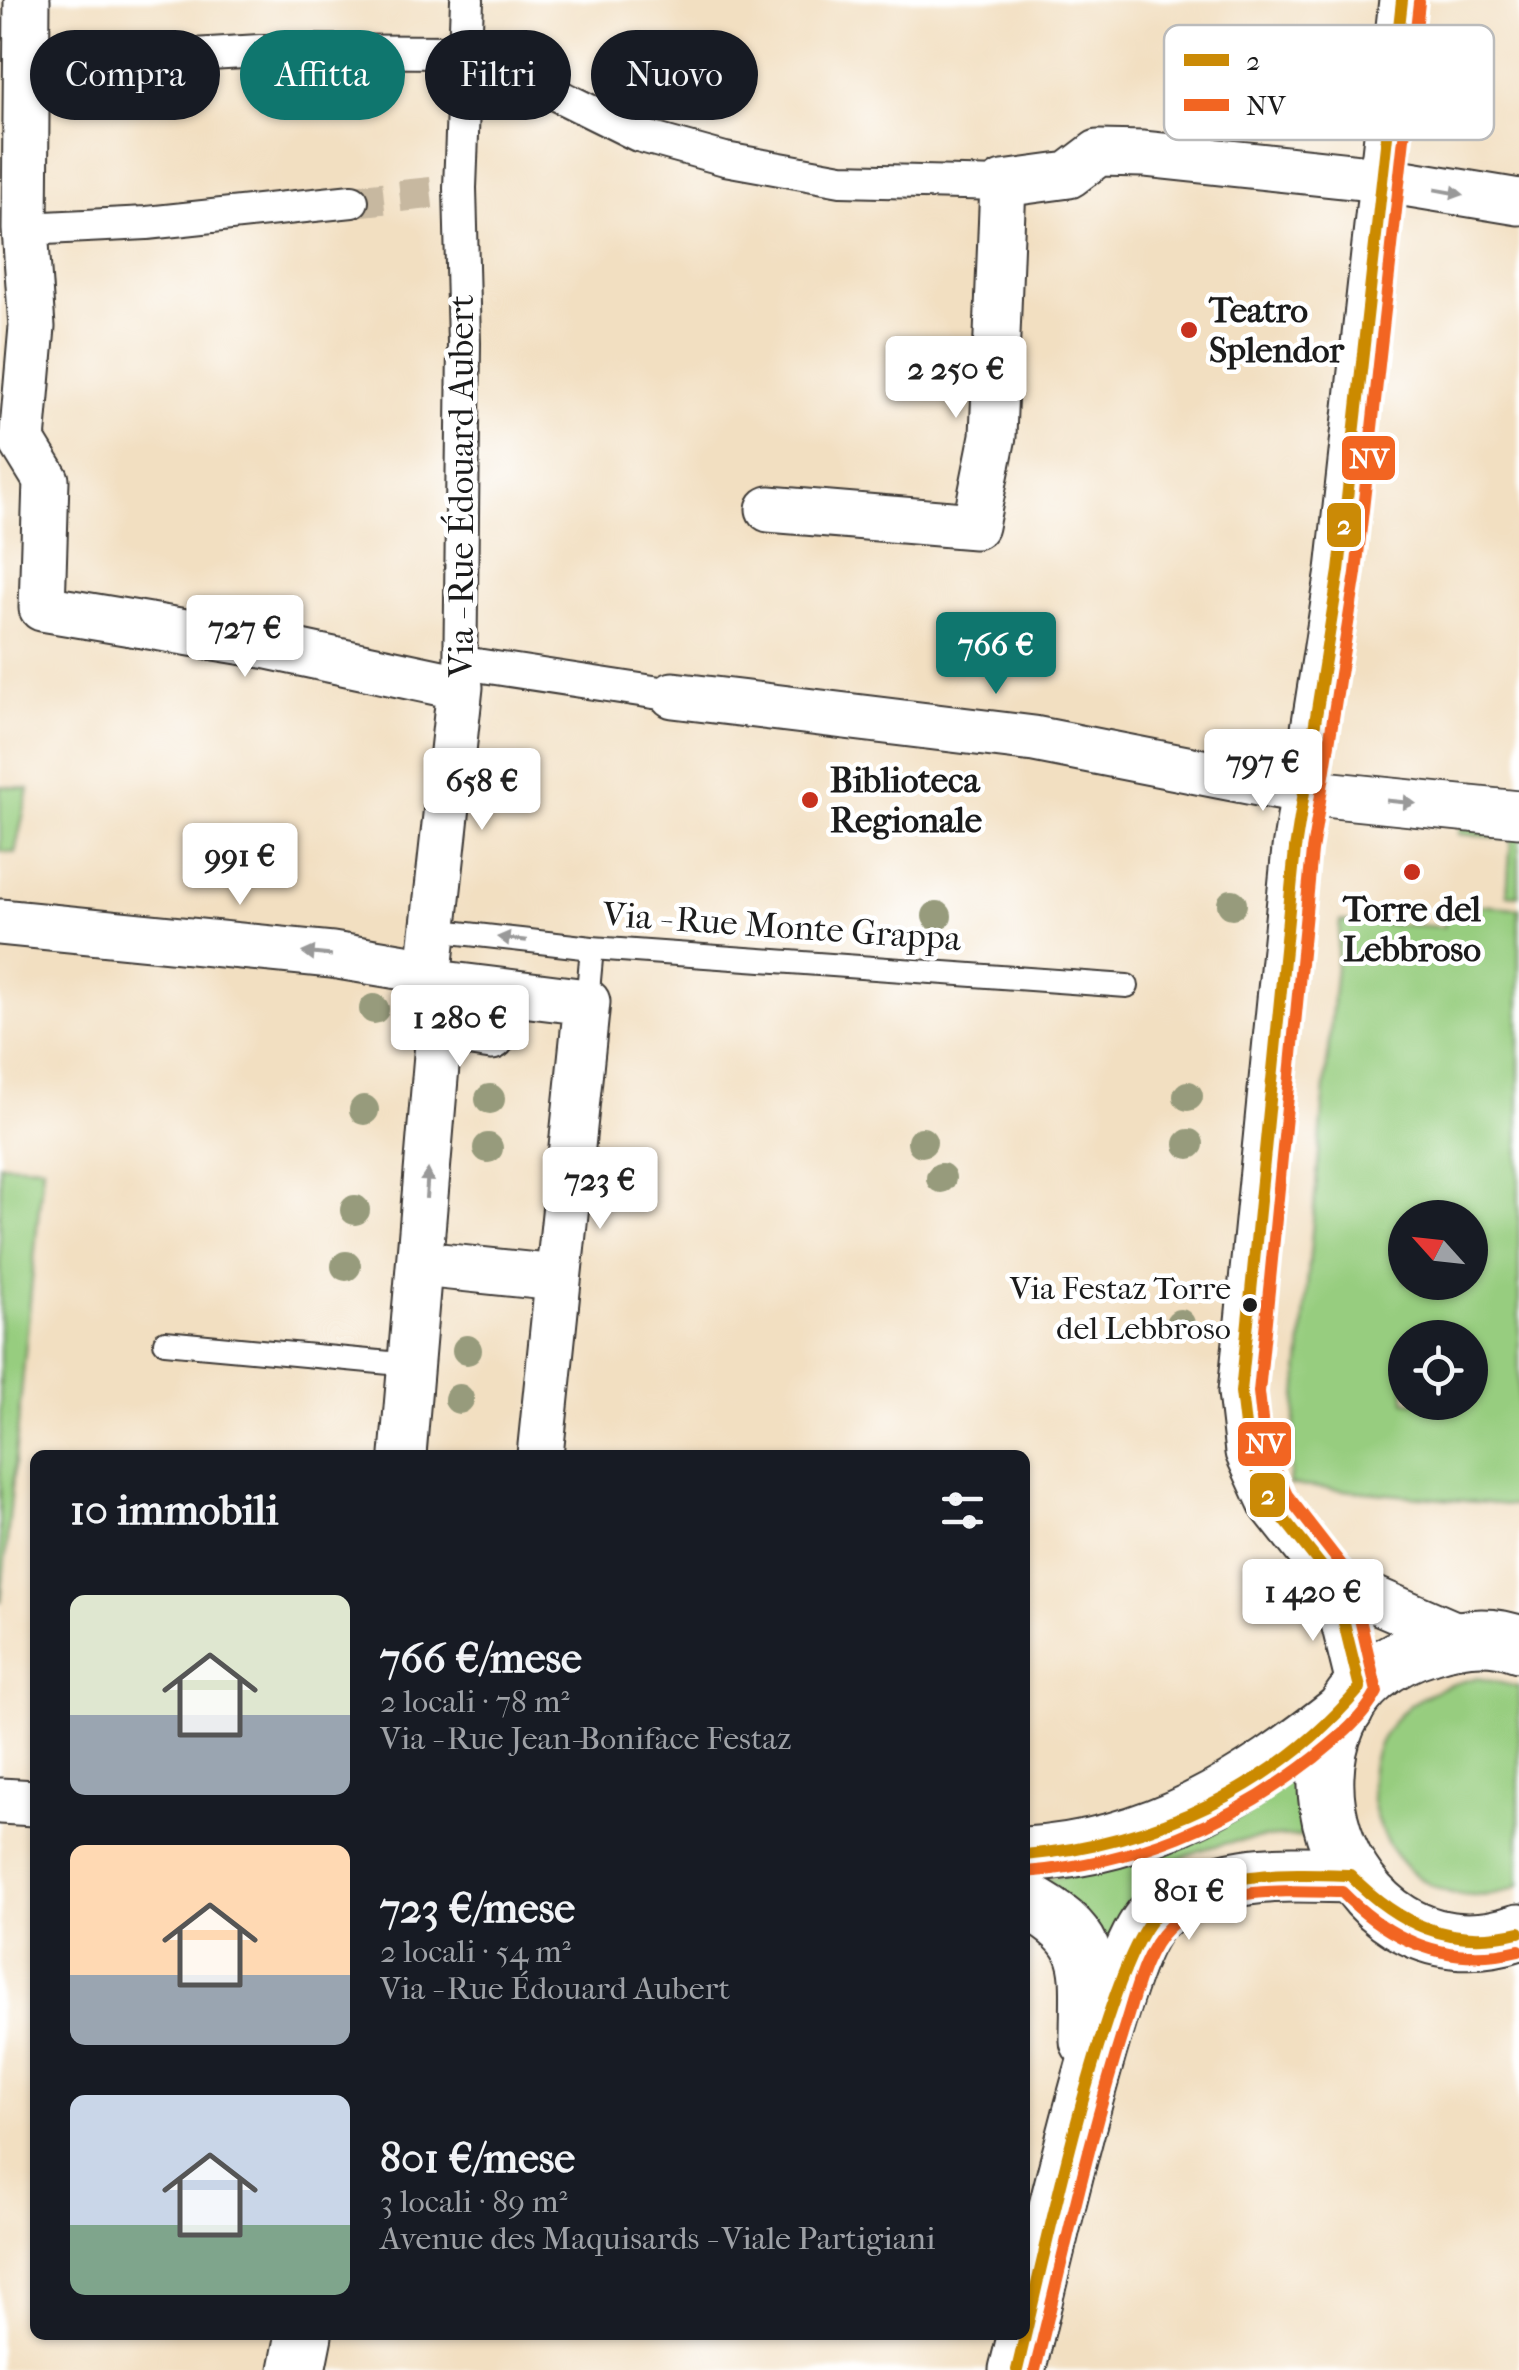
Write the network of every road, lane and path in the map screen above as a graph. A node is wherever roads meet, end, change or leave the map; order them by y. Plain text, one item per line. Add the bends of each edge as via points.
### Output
1 (27, 0) edge
2 (467, 0) edge
3 (1402, 0) edge
4 (1399, 25) edge
5 (465, 30) edge
6 (425, 62) edge
7 (25, 65) junction
8 (571, 101) edge
9 (457, 120) edge
10 (1385, 140) edge
11 (1380, 179) junction
12 (1003, 184) junction
13 (352, 201) tunnel mouth
14 (1519, 202) edge
15 (25, 228) junction
16 (769, 508) dead end
17 (461, 675) junction
18 (673, 695) joint
19 (1304, 792) junction
20 (1519, 814) edge
21 (0, 922) edge
22 (592, 948) junction
23 (435, 962) junction
24 (1127, 986) dead end
25 (587, 1002) junction
26 (439, 1029) junction
27 (492, 1036) dead end
28 (421, 1264) junction
29 (557, 1278) junction
30 (166, 1342) dead end
31 (411, 1365) junction
32 (403, 1450) edge
33 (540, 1450) edge
34 (1334, 1582) junction
35 (1461, 1636) junction
36 (1519, 1644) edge
37 (1353, 1699) junction
38 (0, 1801) edge
39 (30, 1803) edge
40 (1030, 1854) edge
41 (1350, 1875) junction
42 (1030, 1903) edge
43 (1519, 1932) edge
44 (1088, 2084) junction
45 (1032, 2290) edge
46 (303, 2340) edge
47 (1023, 2340) edge
48 (297, 2370) edge
49 (1017, 2370) edge

1 - 7 street
2 - 5 street, Via - Rue Édouard Aubert
3 - 4 street
6 - 7 street via 260,51
7 - 15 street
8 - 12 street via 638,134 726,159 841,180
9 - 17 street, Via - Rue Édouard Aubert via 451,190
10 - 11 street
11 - 12 street via 1098,153 1069,174
11 -> 14 street
11 - 19 street via 1340,571
12 - 16 street via 992,436 975,526
13 - 15 street
15 - 17 street via 32,327 22,371 22,441 46,480 42,608
17 - 18 street
17 - 23 street, Via - Rue Édouard Aubert
18 - 19 street via 1034,739
19 -> 20 street
19 - 34 street via 1240,1392 1248,1452 1272,1504
23 -> 21 street
22 -> 23 lane, Via - Rue Monte Grappa
22 - 24 lane, Via - Rue Monte Grappa
22 - 25 lane
23 - 25 street
23 - 26 street, Via - Rue Édouard Aubert
25 - 29 street
26 - 27 street
28 -> 26 street, Via - Rue Édouard Aubert
28 - 29 street
28 - 31 street, Via - Rue Édouard Aubert
29 - 33 street
30 - 31 lane
31 - 32 street, Via - Rue Édouard Aubert
34 - 35 street
34 - 37 street
35 - 36 street
35 - 37 street via 1406,1653
37 - 40 street via 1274,1766 1209,1803 1136,1837
37 - 41 street via 1328,1749 1323,1793 1331,1836
38 - 39 street
41 - 43 street via 1382,1908 1422,1931 1483,1939
41 - 44 street via 1230,1877 1150,1918
42 - 44 street via 1059,1918 1084,1946
44 - 45 street
46 - 48 street
47 - 49 street

